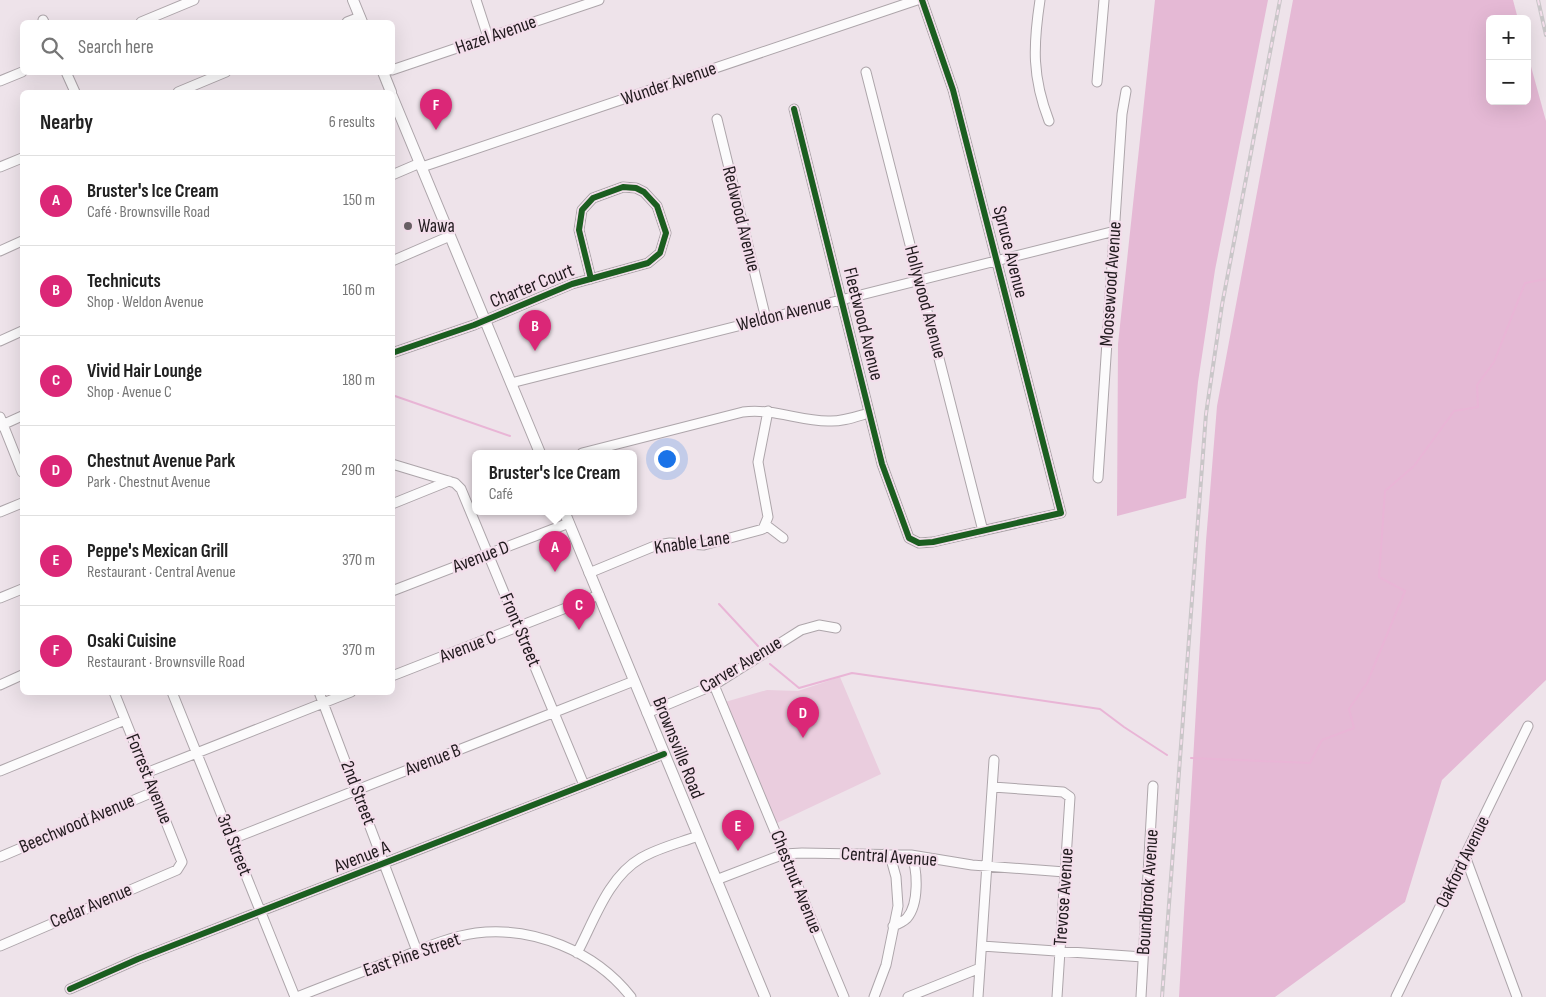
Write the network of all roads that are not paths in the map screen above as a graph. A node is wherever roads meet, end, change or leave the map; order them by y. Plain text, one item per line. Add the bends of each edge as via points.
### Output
1 (194, 0) edge
2 (353, 0) edge
3 (476, 0) edge
4 (599, 0) edge
5 (917, 0) edge
6 (922, 0) edge
7 (1040, 0) edge
8 (1104, 0) edge
9 (146, 20) edge
10 (361, 20) edge
11 (488, 37) junction
12 (395, 69) edge
13 (866, 72) dead end
14 (20, 73) edge
15 (67, 75) edge
16 (219, 75) edge
17 (387, 75) edge
18 (0, 82) edge
19 (1097, 82) dead end
20 (74, 90) edge
21 (183, 90) edge
22 (389, 90) edge
23 (1126, 91) dead end
24 (395, 105) edge
25 (794, 109) dead end
26 (717, 119) dead end
27 (1049, 121) dead end
28 (20, 159) edge
29 (421, 165) junction
30 (0, 167) edge
31 (395, 174) edge
32 (1115, 231) junction
33 (450, 236) junction
34 (20, 242) edge
35 (0, 251) edge
36 (395, 260) edge
37 (997, 261) junction
38 (590, 279) junction
39 (919, 280) junction
40 (841, 300) junction
41 (766, 319) junction
42 (485, 321) junction
43 (20, 332) edge
44 (0, 340) edge
45 (395, 353) edge
46 (511, 383) junction
47 (768, 411) junction
48 (869, 413) junction
49 (20, 417) edge
50 (1, 423) edge
51 (539, 450) edge
52 (594, 450) edge
53 (395, 465) edge
54 (20, 467) edge
55 (1098, 478) dead end
56 (449, 481) junction
57 (395, 503) edge
58 (20, 504) edge
59 (0, 512) edge
60 (566, 515) edge
61 (569, 523) junction
62 (766, 526) junction
63 (983, 532) junction
64 (783, 538) dead end
65 (487, 555) junction
66 (589, 572) junction
67 (20, 590) edge
68 (395, 590) edge
69 (598, 595) junction
70 (0, 598) edge
71 (519, 628) junction
72 (836, 628) dead end
73 (395, 675) edge
74 (20, 676) edge
75 (634, 681) junction
76 (0, 685) edge
77 (714, 685) junction
78 (115, 695) edge
79 (173, 695) edge
80 (320, 695) edge
81 (344, 695) edge
82 (323, 704) junction
83 (554, 712) junction
84 (647, 713) junction
85 (125, 720) junction
86 (1528, 726) dead end
87 (196, 753) junction
88 (664, 754) junction
89 (994, 760) dead end
90 (0, 771) edge
91 (146, 773) junction
92 (584, 785) junction
93 (1152, 786) dead end
94 (993, 787) junction
95 (356, 790) junction
96 (153, 792) junction
97 (698, 836) junction
98 (232, 839) junction
99 (784, 854) junction
100 (885, 854) junction
101 (911, 855) junction
102 (0, 856) edge
103 (1464, 856) junction
104 (386, 864) junction
105 (182, 865) joint
106 (987, 866) junction
107 (1065, 872) junction
108 (716, 880) junction
109 (260, 913) junction
110 (893, 926) junction
111 (0, 946) edge
112 (982, 946) junction
113 (417, 951) junction
114 (1060, 951) junction
115 (577, 953) junction
116 (1143, 958) junction
117 (980, 968) junction
118 (70, 989) dead end
119 (296, 997) edge
120 (631, 997) edge
121 (764, 997) edge
122 (844, 997) edge
123 (874, 997) edge
124 (908, 997) edge
125 (978, 997) edge
126 (1057, 997) edge
127 (1141, 997) edge
128 (1396, 997) edge
129 (1517, 997) edge

1 - 9 street
2 - 10 street
3 - 11 street
4 - 11 street, Hazel Avenue
5 - 29 street, Wunder Avenue
6 - 37 street, Spruce Avenue via 953,90
7 - 27 street via 1034,63
8 - 19 street
11 - 12 street, Hazel Avenue
13 - 39 street, Hollywood Avenue
14 - 18 street
15 - 20 street
16 - 21 street
17 - 22 street
23 - 32 street, Moosewood Avenue
24 - 29 street
25 - 40 street, Fleetwood Avenue
26 - 41 street, Redwood Avenue
28 - 30 street
29 - 31 street, Wunder Avenue
29 - 33 street
32 - 37 street, Weldon Avenue
32 - 55 street, Moosewood Avenue
33 - 36 street
33 - 42 street
34 - 35 street
37 - 39 street, Weldon Avenue
37 - 63 street, Spruce Avenue via 1061,513
38 - 38 street, Charter Court via 643,266 660,253 665,240 665,226 654,202 644,192 623,187 593,198 582,210 578,230
38 - 42 street, Charter Court via 560,288
39 - 40 street, Weldon Avenue
39 - 63 street, Hollywood Avenue
40 - 41 street, Weldon Avenue
40 - 48 street, Fleetwood Avenue
41 - 46 street, Weldon Avenue
42 - 45 street, Charter Court
42 - 46 street
43 - 44 street
46 - 51 street
47 - 48 street via 828,422
47 - 52 street via 743,412
47 - 62 street via 758,462 768,517
48 - 63 street, Fleetwood Avenue via 888,484 907,535 913,542 933,542
49 - 50 street
50 - 54 street
53 - 56 street
56 - 57 street
56 - 65 street, Front Street via 461,489
58 - 59 street
60 - 61 street, Brownsville Road
61 - 65 street, Avenue D
61 - 66 street, Brownsville Road
62 - 64 street
62 - 66 street, Knable Lane via 759,531 704,546 670,543 657,546
65 - 68 street, Avenue D
65 - 71 street, Front Street
66 - 69 street, Brownsville Road
67 - 70 street
69 - 71 street, Avenue C
69 - 75 street, Brownsville Road
71 - 73 street, Avenue C
71 - 83 street, Front Street
72 - 77 street, Carver Avenue via 819,625 801,630
74 - 76 street
75 - 83 street, Avenue B
75 - 84 street, Brownsville Road
77 - 84 street, Carver Avenue
77 - 99 street, Chestnut Avenue
78 - 85 street, Forrest Avenue
79 - 87 street, 3rd Street
80 - 82 street, 2nd Street
81 - 82 street
82 - 87 street
82 - 95 street, 2nd Street
83 - 92 street, Front Street
83 - 95 street, Avenue B
84 - 88 street, Brownsville Road
85 - 90 street
85 - 91 street, Forrest Avenue
86 - 103 street, Oakford Avenue
87 - 91 street, Beechwood Avenue
87 - 98 street, 3rd Street
88 - 92 street, Avenue A
88 - 97 street, Brownsville Road
89 - 94 street
91 - 96 street, Forrest Avenue
92 - 104 street, Avenue A
93 - 116 street, Boundbrook Avenue
94 - 106 street
94 - 107 street, Trevose Avenue via 1063,792 1070,797
95 - 98 street, Avenue B
95 - 104 street, 2nd Street
96 - 102 street, Beechwood Avenue
96 - 105 street, Forrest Avenue
97 - 108 street, Brownsville Road
97 - 115 street via 648,854 624,871 610,890
98 - 109 street, 3rd Street
99 - 100 street, Central Avenue
99 - 108 street, Central Avenue
99 - 122 street, Chestnut Avenue
100 - 101 street, Central Avenue
100 - 110 street via 891,859 898,887
101 - 106 street, Central Avenue
101 - 110 street via 915,863 913,905 907,918
103 - 128 street, Oakford Avenue
103 - 129 street
104 - 109 street, Avenue A
104 - 113 street, 2nd Street
105 - 111 street, Cedar Avenue via 178,870
106 - 107 street, Central Avenue
106 - 112 street
107 - 114 street, Trevose Avenue
108 - 121 street, Brownsville Road
109 - 118 street, Avenue A via 138,959
109 - 119 street, 3rd Street
110 - 123 street via 886,965
112 - 114 street
112 - 117 street
113 - 115 street, East Pine Street via 457,937 497,932 542,938
113 - 119 street, East Pine Street
114 - 116 street
114 - 126 street, Trevose Avenue
115 - 120 street, East Pine Street via 612,976
116 - 127 street, Boundbrook Avenue
117 - 124 street
117 - 125 street

